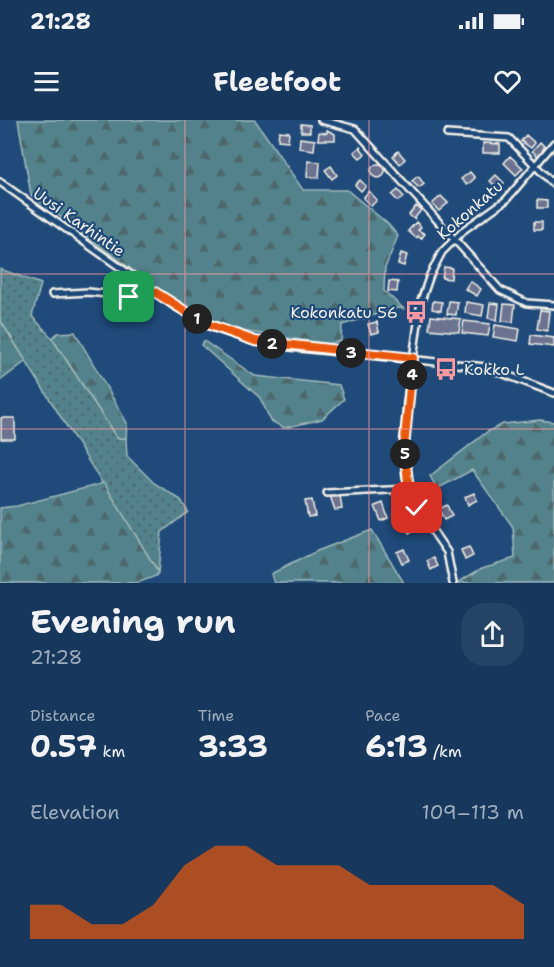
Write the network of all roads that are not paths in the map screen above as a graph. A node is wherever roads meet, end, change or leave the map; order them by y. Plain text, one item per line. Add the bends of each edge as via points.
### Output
1 (321, 120) edge
2 (447, 134) dead end
3 (554, 143) edge
4 (535, 163) junction
5 (0, 182) edge
6 (554, 185) edge
7 (454, 240) junction
8 (150, 289) junction
9 (52, 294) dead end
10 (554, 305) edge
11 (413, 358) junction
12 (554, 393) edge
13 (409, 489) junction
14 (327, 493) dead end
15 (453, 583) edge

1 - 7 street via 355,129
2 - 4 street via 508,138
3 - 4 street, Kokonkatu
4 - 6 street
4 - 7 street, Kokonkatu via 506,200
5 - 8 street, Uusi Karhintie
7 - 10 street via 500,290 516,299
7 - 11 street, Kokonkatu via 442,252 430,275 421,301
8 - 9 street via 135,297 88,292
8 - 11 street, Uusi Karhintie via 204,323 255,341
11 - 12 street, Uusi Karhintie via 486,367
11 - 13 street, Kokonkatu via 404,448
13 - 14 street
13 - 15 street, Kokonkatu via 447,552

